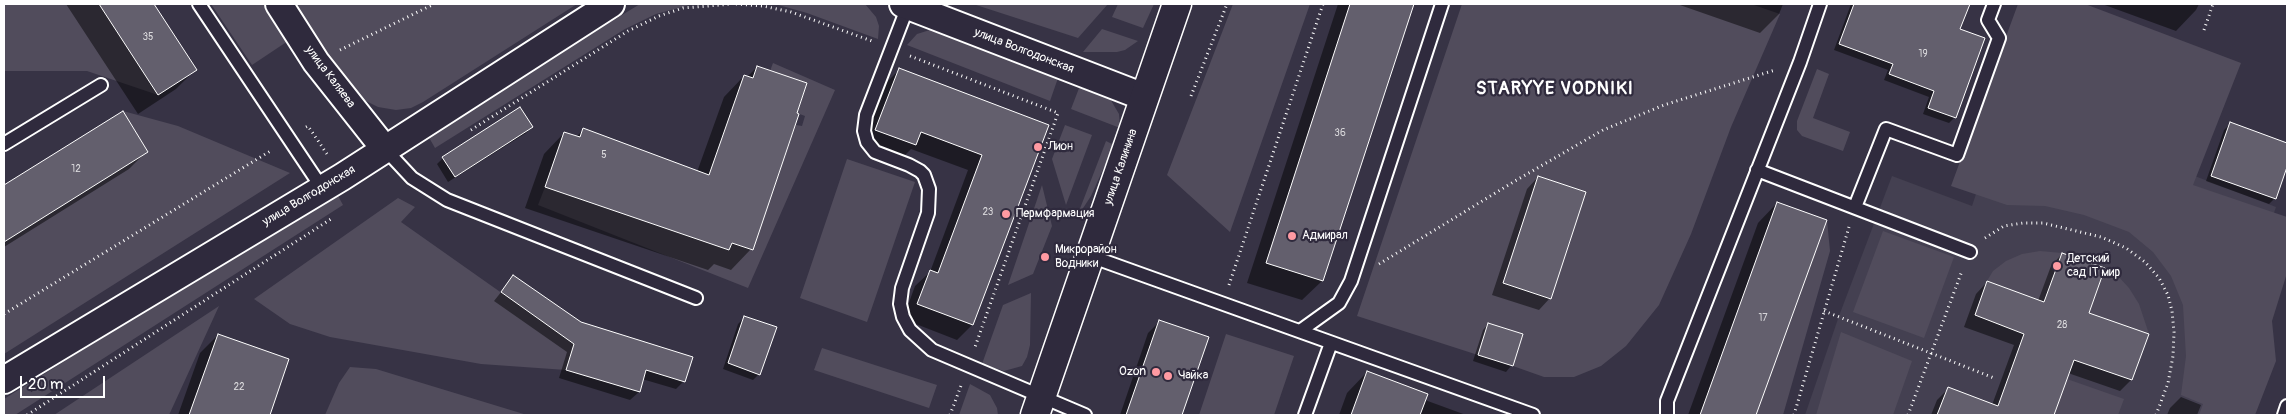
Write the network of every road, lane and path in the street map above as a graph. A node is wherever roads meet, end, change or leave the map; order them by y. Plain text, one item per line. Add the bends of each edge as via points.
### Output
1 (199, 4) edge
2 (279, 4) edge
3 (434, 4) edge
4 (611, 4) edge
5 (732, 4) edge
6 (1178, 4) edge
7 (1226, 4) edge
8 (1323, 4) edge
9 (1442, 4) edge
10 (1820, 4) edge
11 (1994, 4) edge
12 (2214, 4) edge
13 (906, 5) edge
14 (2204, 30) dead end
15 (316, 62) junction
16 (1800, 62) junction
17 (101, 85) dead end
18 (1191, 96) dead end
19 (1144, 97) junction
20 (1058, 113) dead end
21 (463, 135) dead end
22 (289, 139) junction
23 (4, 144) edge
24 (384, 148) junction
25 (1757, 170) junction
26 (332, 182) junction
27 (1855, 207) junction
28 (332, 218) dead end
29 (1970, 252) junction
30 (1090, 256) junction
31 (1351, 281) junction
32 (696, 298) dead end
33 (1223, 304) junction
34 (1824, 311) junction
35 (4, 314) edge
36 (1300, 331) junction
37 (1331, 343) junction
38 (1931, 352) junction
39 (968, 366) junction
40 (1994, 378) dead end
41 (4, 380) edge
42 (1038, 406) edge
43 (2287, 406) edge
44 (27, 415) edge
45 (950, 415) edge
46 (1085, 415) edge
47 (1305, 415) edge
48 (1532, 415) edge
49 (1667, 415) edge
50 (1794, 415) edge
51 (1908, 415) edge
52 (2156, 415) edge
53 (2284, 415) edge

1 - 22 lane
2 - 15 street, улица Каляева
3 - 15 path
4 - 24 street, улица Волгодонская
5 - 21 path via 683,8 628,31
6 - 19 main road, улица Калинина
7 - 18 path
8 - 33 path
9 - 31 lane
10 - 16 lane
11 - 27 lane via 1988,20 1999,38 1957,155 1886,129
12 - 14 path
13 - 19 street, улица Волгодонская
13 - 39 lane via 866,115 864,131 867,142 876,152 915,168 924,175 929,189 928,213 902,288 900,304 903,317 910,330 932,350
15 - 24 street, улица Каляева
16 - 25 lane
16 - 31 path via 1664,105 1603,130
17 - 23 lane
19 - 30 main road, улица Калинина
20 - 39 path
22 - 26 lane
22 - 26 path via 308,126
22 - 35 path
24 - 26 street, улица Волгодонская
24 - 32 lane via 412,178 447,200
25 - 27 lane
25 - 49 lane via 1667,401
26 - 41 street, улица Волгодонская
27 - 29 lane
27 - 34 path
28 - 44 path
29 - 38 path
29 - 52 path via 2004,226 2044,223 2101,237 2126,248 2145,262 2168,295 2174,325 2168,383
30 - 33 lane
30 - 42 main road, улица Калинина
31 - 36 lane via 1339,303
33 - 36 lane
34 - 38 path
34 - 50 path
36 - 37 lane
37 - 47 lane
37 - 48 lane
38 - 40 path
38 - 51 path
39 - 42 lane
39 - 45 path
42 - 46 lane
43 - 53 lane

